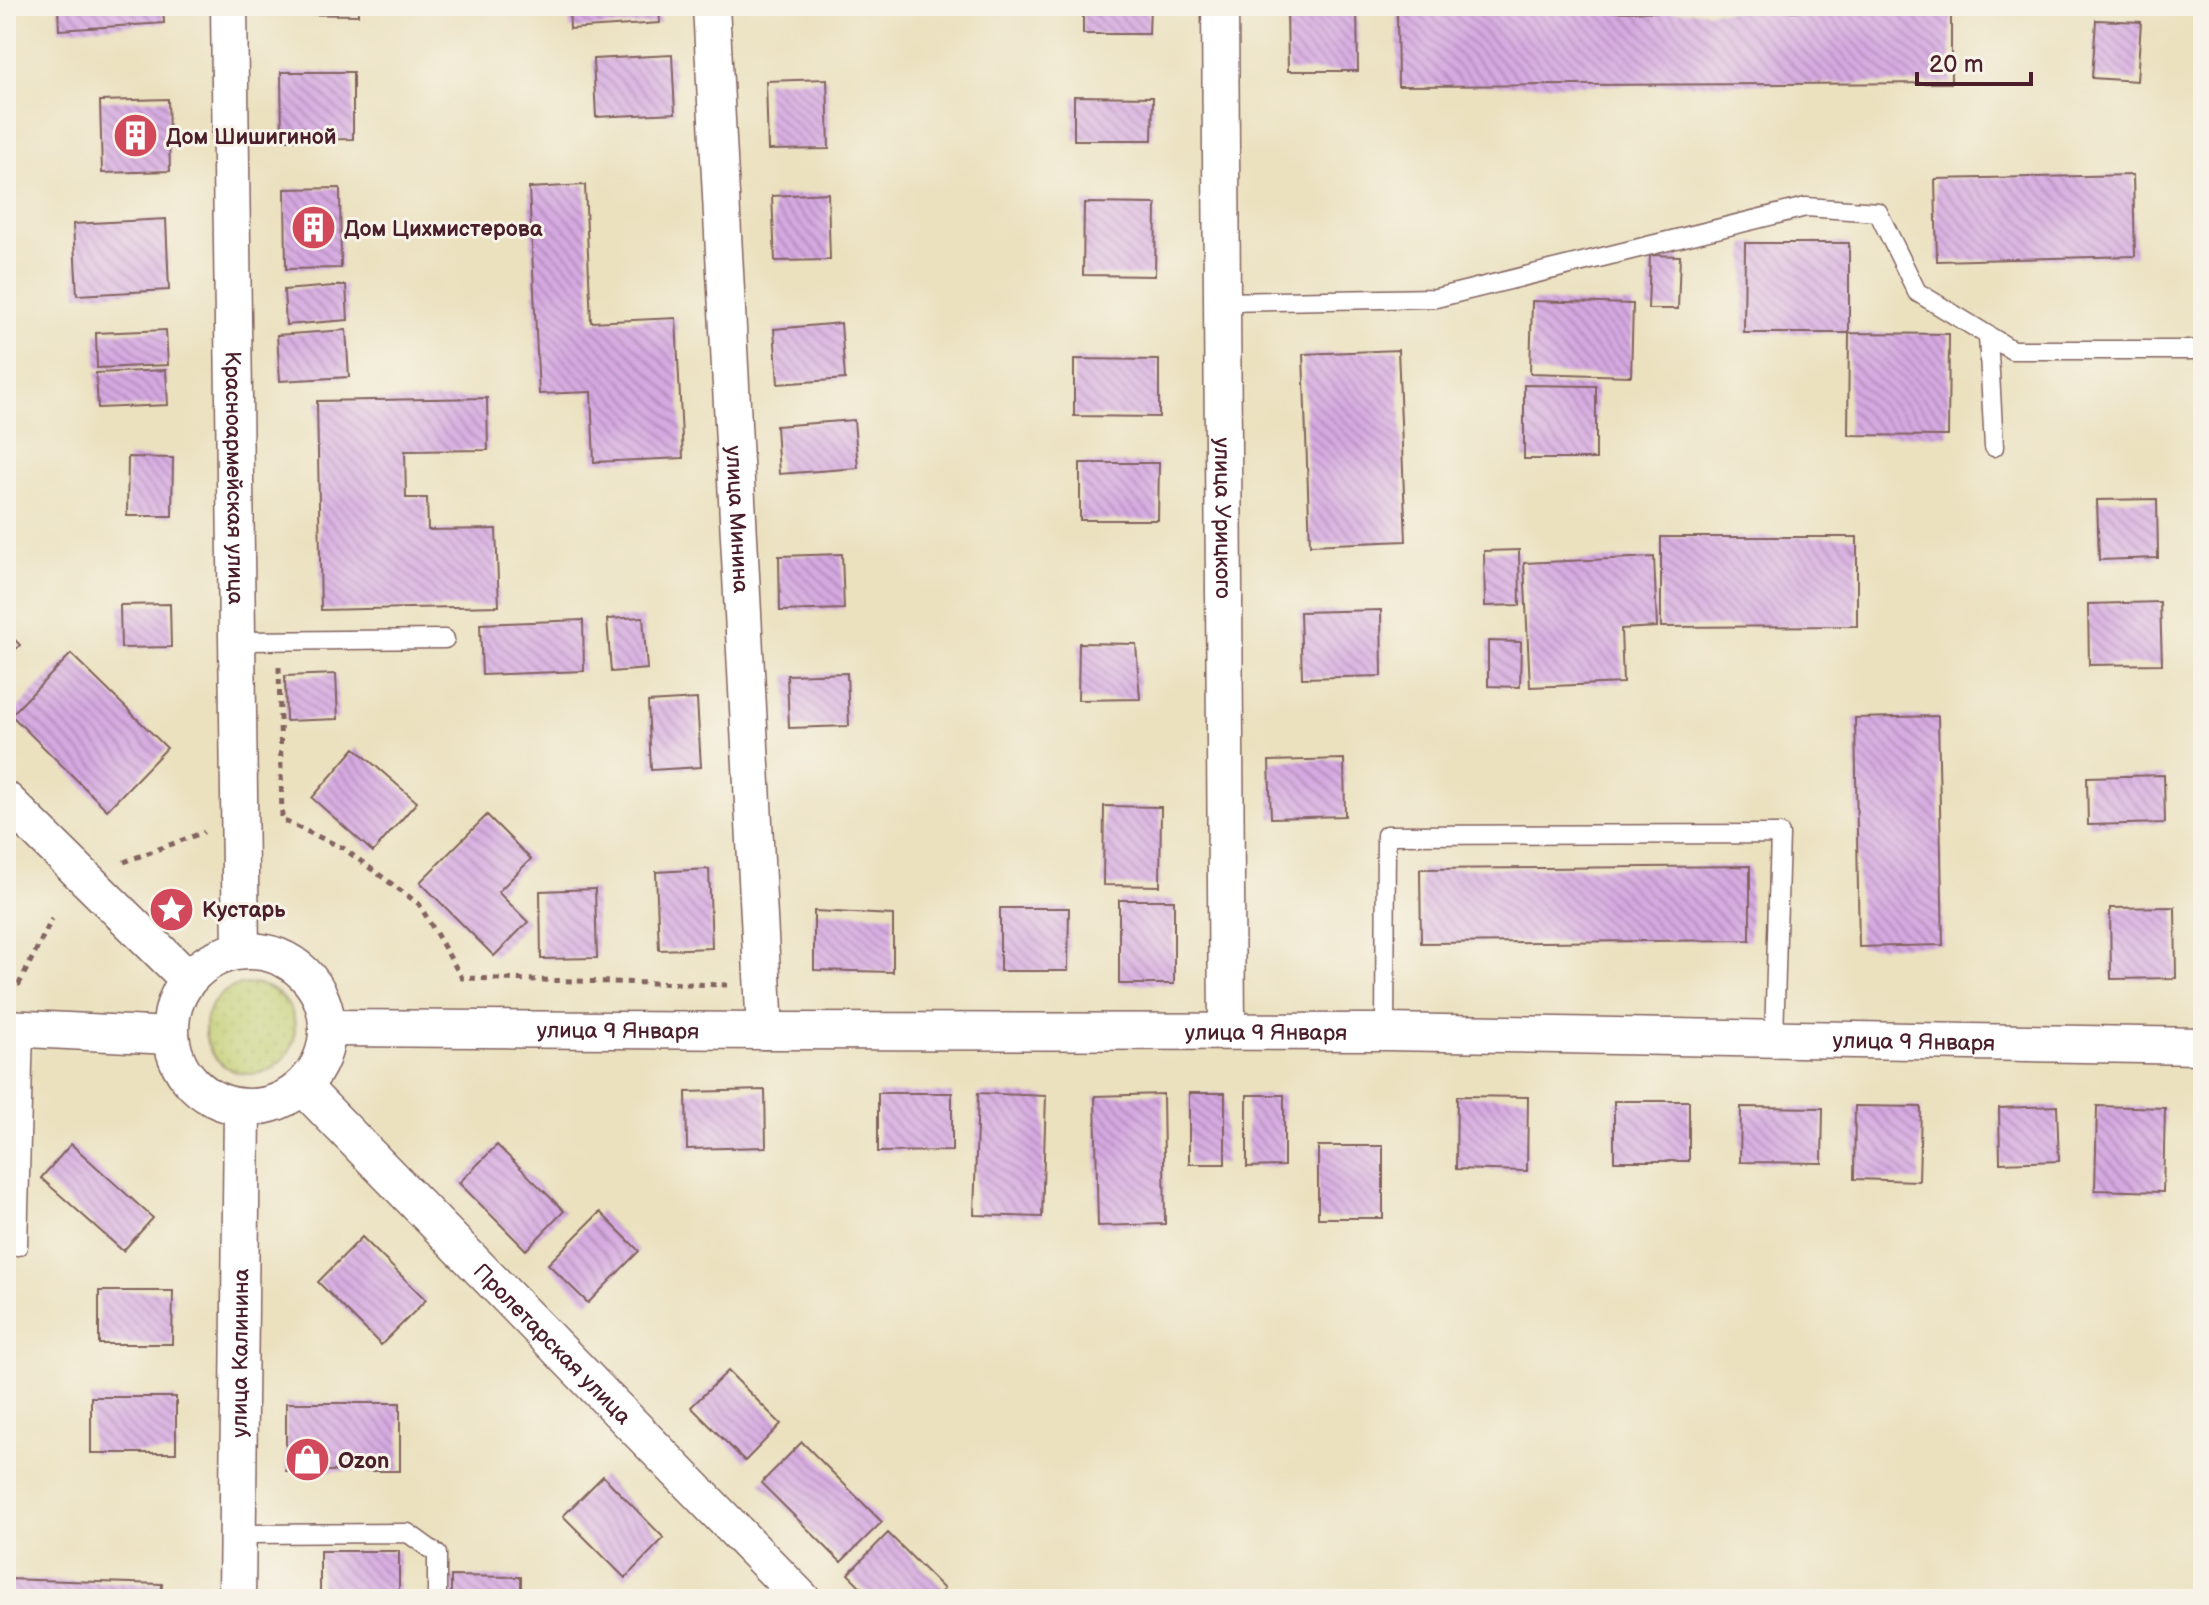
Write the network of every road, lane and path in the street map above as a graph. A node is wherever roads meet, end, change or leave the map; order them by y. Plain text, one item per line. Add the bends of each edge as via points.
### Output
1 (229, 6) edge
2 (711, 6) edge
3 (1220, 6) edge
4 (1222, 302) junction
5 (1988, 336) junction
6 (2203, 350) edge
7 (1994, 447) dead end
8 (445, 639) dead end
9 (237, 641) junction
10 (6, 800) edge
11 (282, 820) dead end
12 (52, 919) dead end
13 (241, 951) junction
14 (188, 979) junction
15 (6, 984) edge
16 (729, 986) dead end
17 (328, 1028) junction
18 (15, 1029) edge
19 (765, 1031) junction
20 (1227, 1031) junction
21 (1385, 1032) junction
22 (171, 1036) junction
23 (1774, 1038) junction
24 (2203, 1046) edge
25 (303, 1087) junction
26 (242, 1108) junction
27 (6, 1246) edge
28 (237, 1534) junction
29 (237, 1599) edge
30 (437, 1599) edge
31 (802, 1599) edge

1 - 9 street, Красноармейская улица
2 - 19 street, улица Минина
3 - 4 street, улица Урицкого
4 - 5 lane via 1436,298 1806,207 1878,212 1917,292
4 - 20 street, улица Урицкого
5 - 6 lane via 2012,350
5 - 7 lane
8 - 9 lane
9 - 13 street, Красноармейская улица
10 - 14 street
11 - 16 path via 343,848 419,904 462,978
12 - 15 path via 19,984
13 - 14 street via 212,960
13 - 17 street via 267,952 291,962 311,979
14 - 22 street via 172,1016
17 - 19 street, улица 9 Января
17 - 25 street via 322,1060
18 - 22 street
18 - 27 lane via 18,1246
19 - 20 street, улица 9 Января
20 - 21 street, улица 9 Января
21 - 23 street, улица 9 Января
21 - 23 lane via 1386,835 1780,834
22 - 26 street via 187,1077 221,1103
23 - 24 street, улица 9 Января
25 - 26 street via 264,1107
25 - 31 street, Пролетарская улица
26 - 28 street, улица Калинина
28 - 29 street, улица Калинина
28 - 30 lane via 408,1533 437,1554

